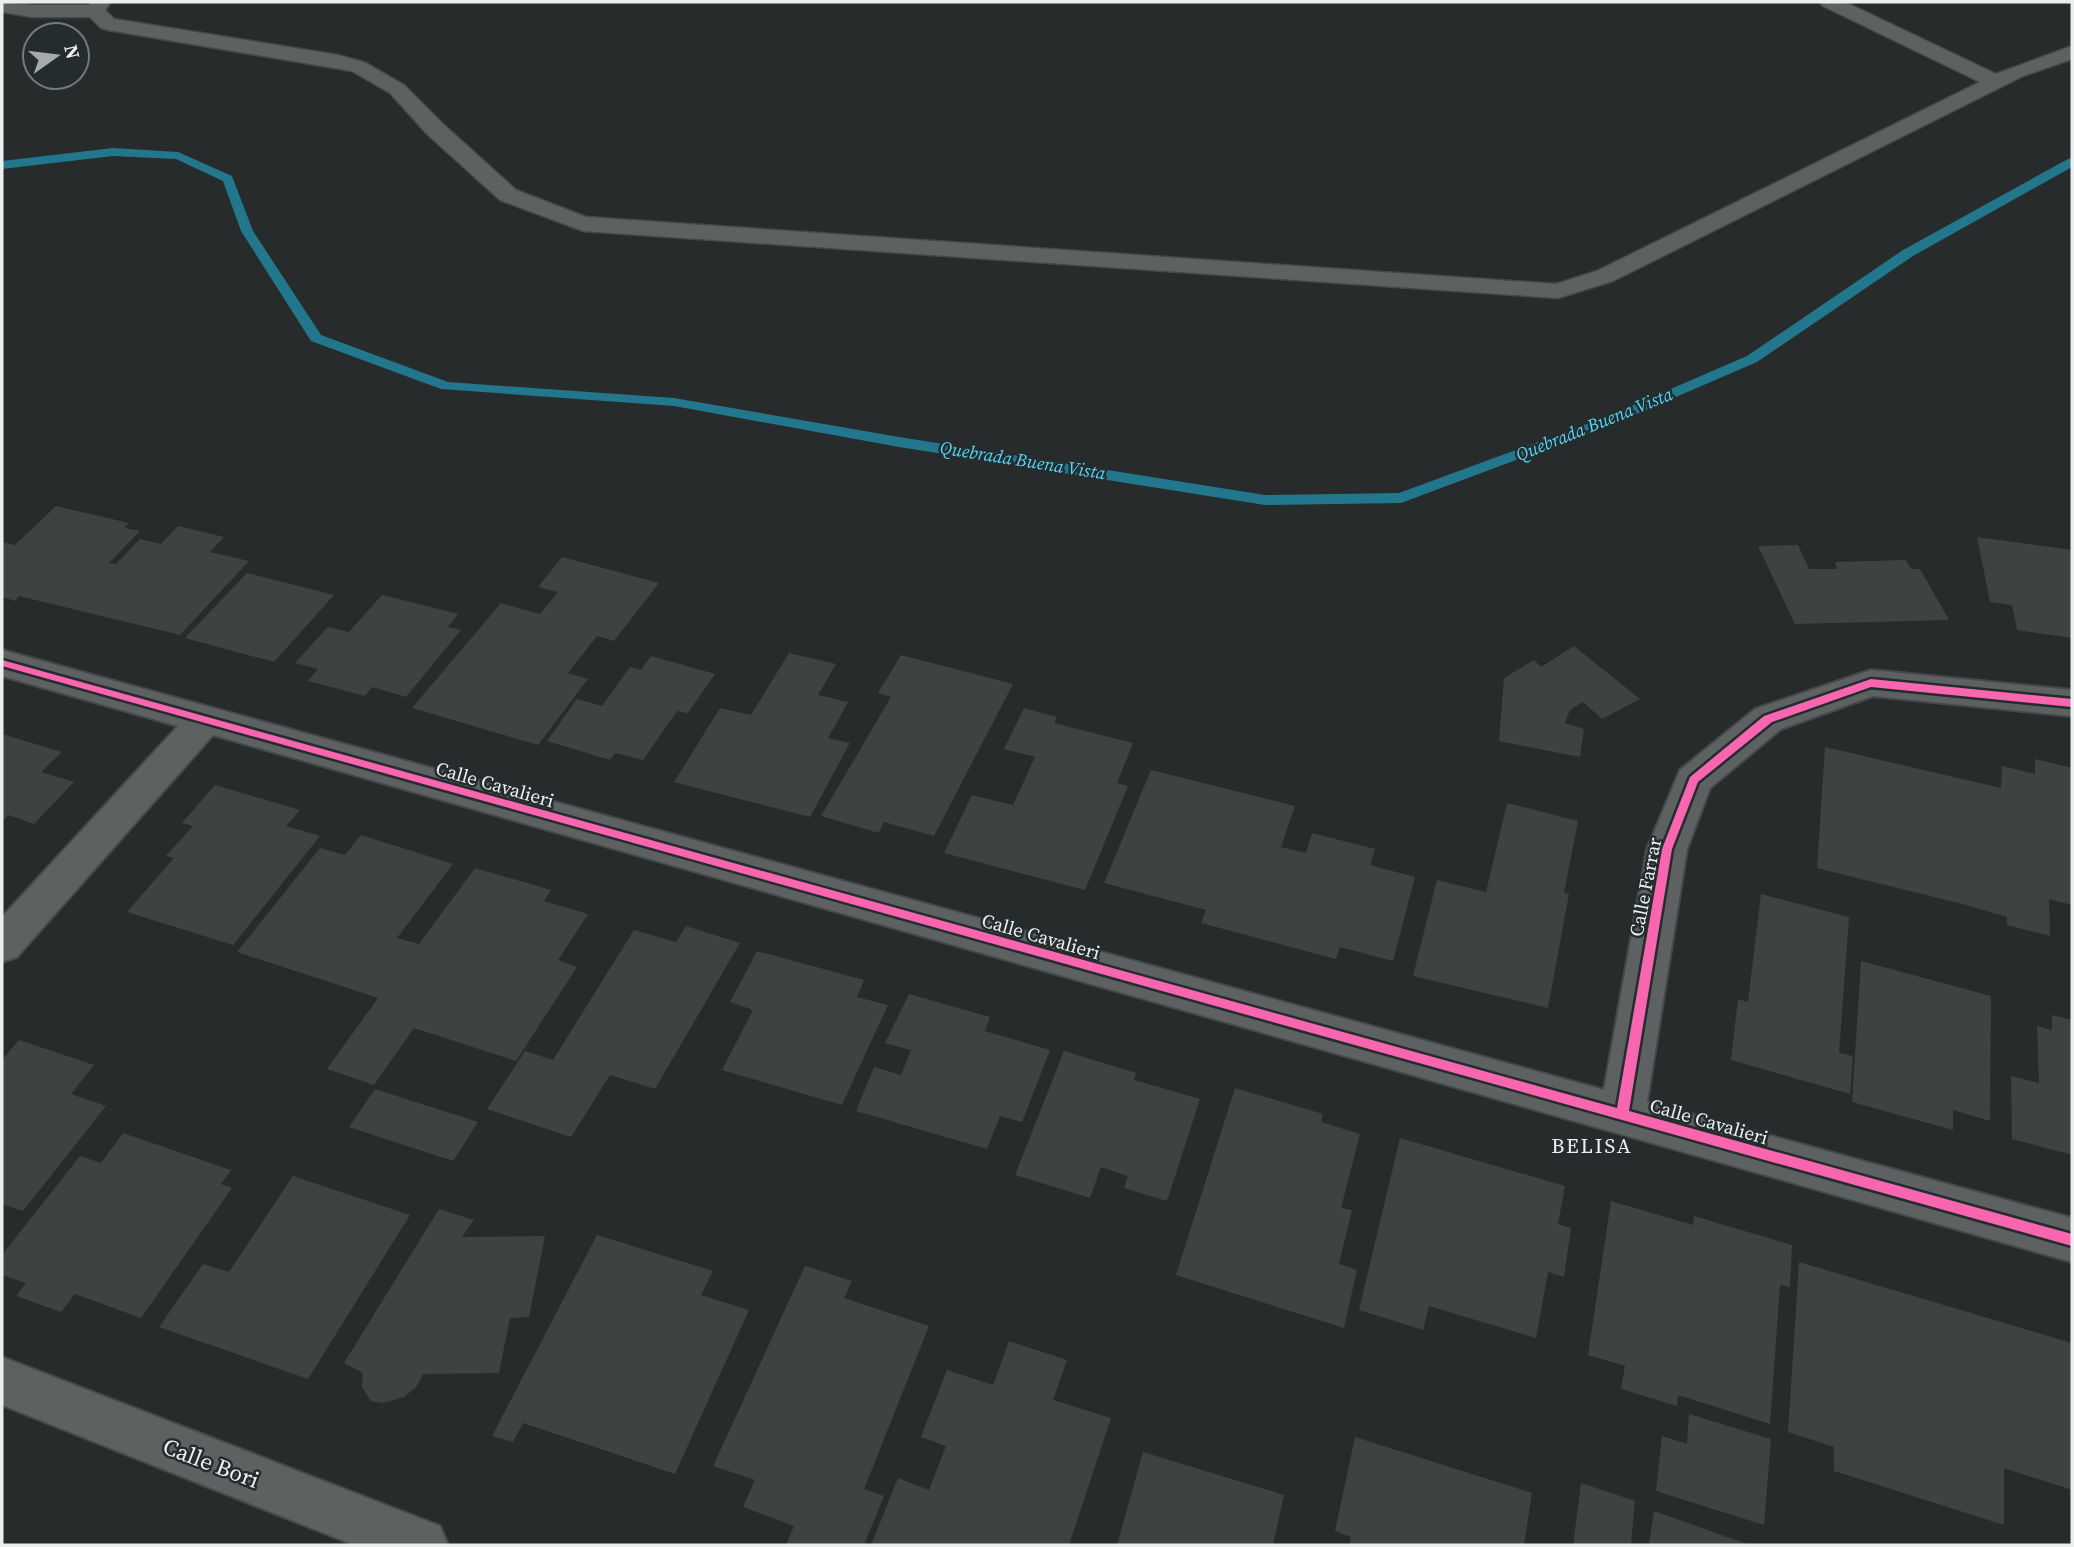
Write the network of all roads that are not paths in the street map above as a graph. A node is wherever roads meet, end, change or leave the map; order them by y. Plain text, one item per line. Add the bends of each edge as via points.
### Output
1 (1830, 2) edge
2 (2, 6) edge
3 (98, 6) edge
4 (2072, 52) edge
5 (1997, 82) junction
6 (2, 663) edge
7 (2072, 703) edge
8 (204, 721) junction
9 (2, 945) edge
10 (1622, 1115) junction
11 (2072, 1240) edge
12 (2, 1381) edge
13 (421, 1545) edge

1 - 5 lane
2 - 3 lane via 32,11
3 - 5 lane via 108,24 359,66 397,89 508,195 583,224 1558,291 1605,276
4 - 5 lane
6 - 8 street, Calle Cavalieri
7 - 10 street, Calle Farrar via 1871,683 1768,719 1694,780 1667,849
8 - 9 street
8 - 10 street, Calle Cavalieri
10 - 11 street, Calle Cavalieri
12 - 13 street, Calle Bori

